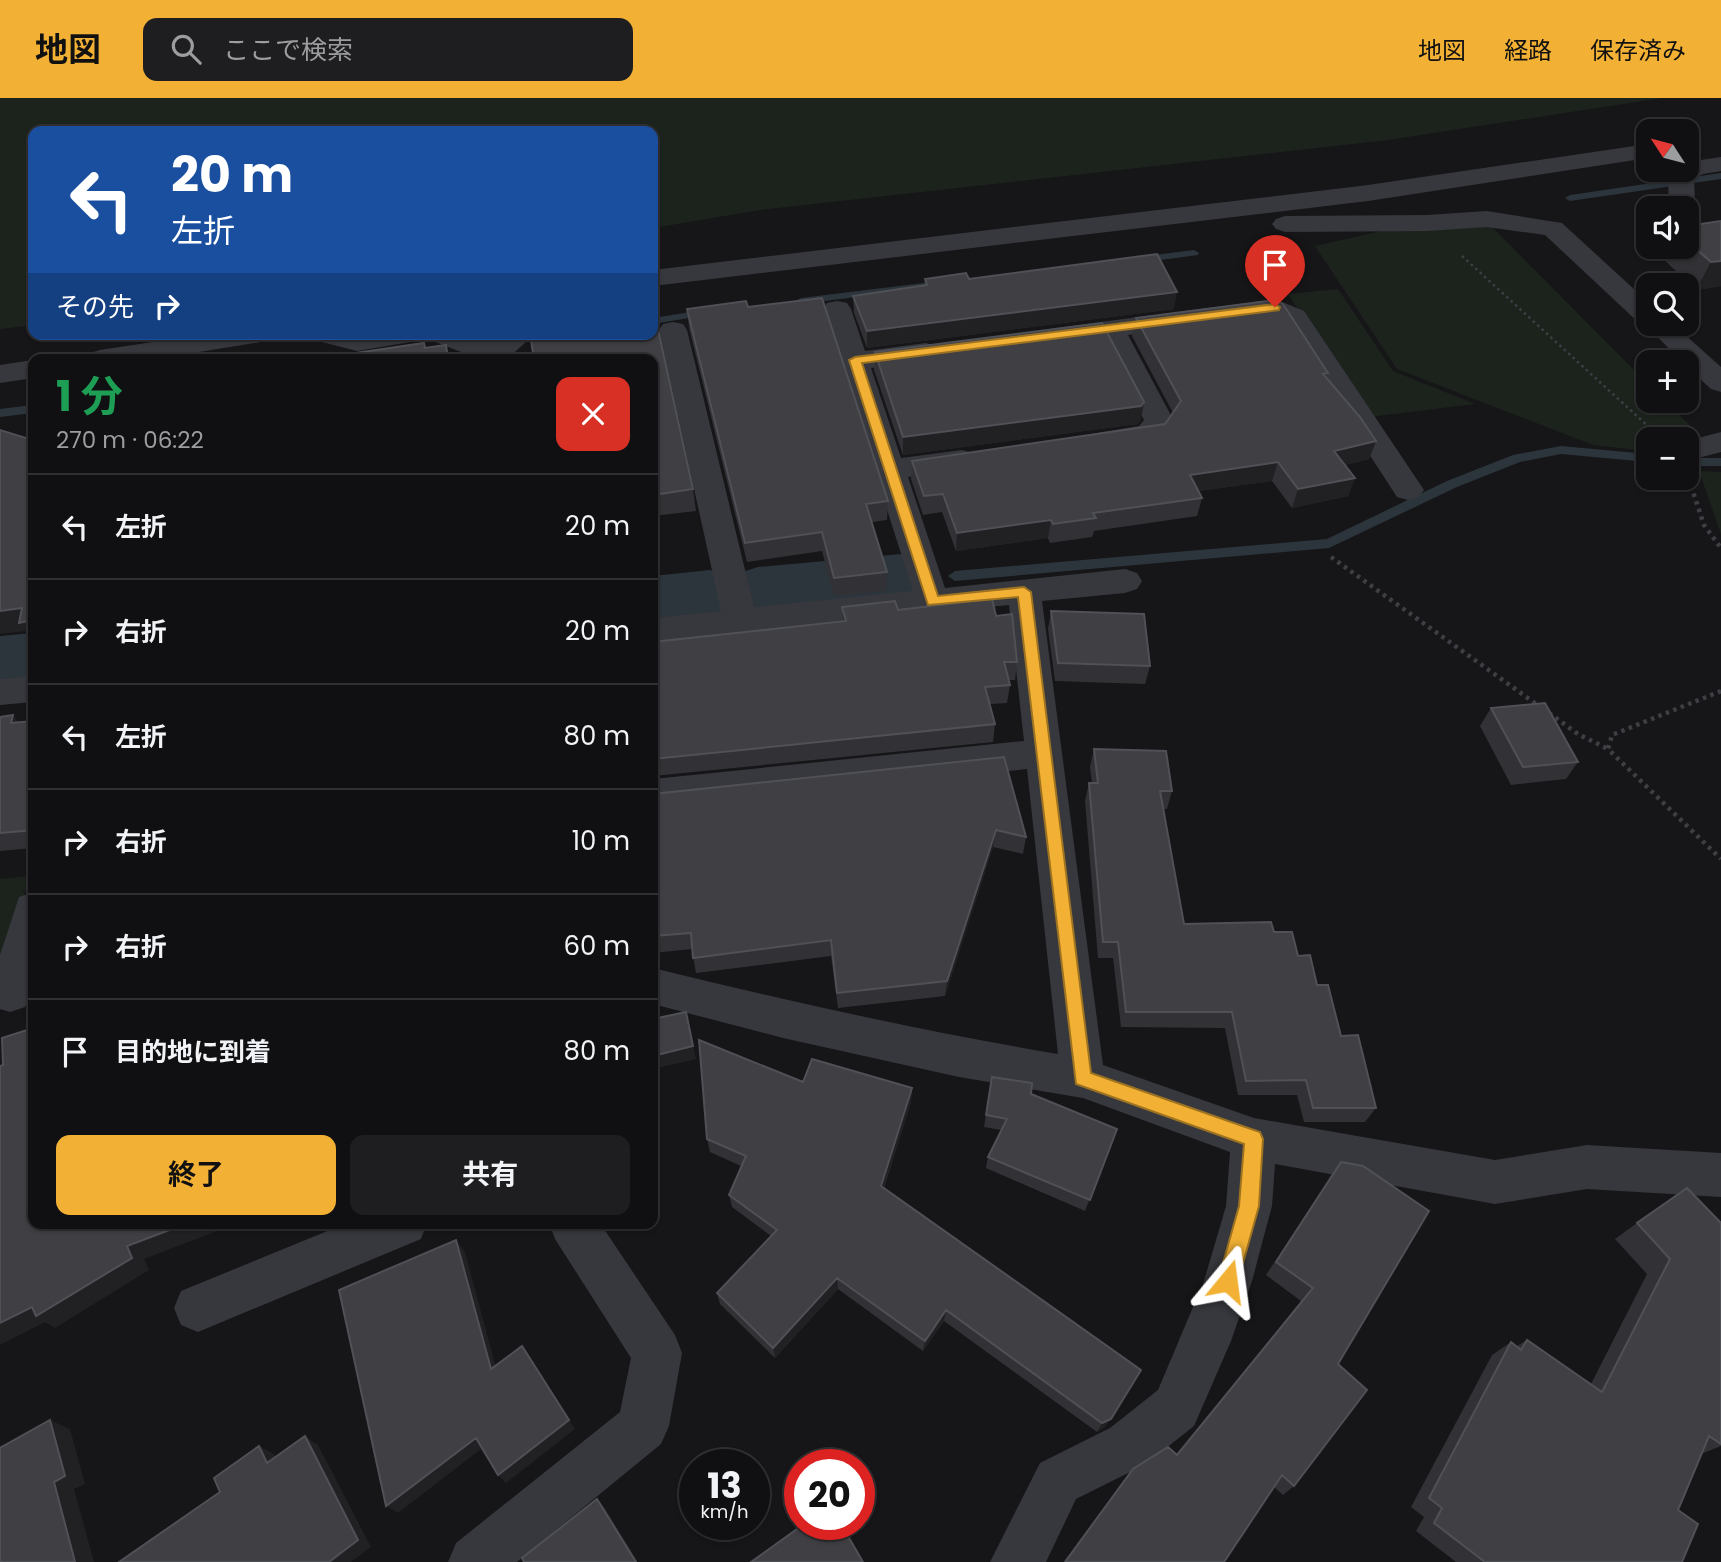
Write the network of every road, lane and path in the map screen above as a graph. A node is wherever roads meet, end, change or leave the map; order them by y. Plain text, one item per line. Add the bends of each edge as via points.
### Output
1 (1721, 141) edge
2 (1699, 144) edge
3 (1636, 153) edge
4 (1721, 164) edge
5 (1682, 189) dead end
6 (1189, 213) junction
7 (1427, 223) junction
8 (671, 250) dead end
9 (728, 269) junction
10 (658, 277) edge
11 (1636, 305) edge
12 (837, 309) dead end
13 (1111, 329) junction
14 (673, 330) dead end
15 (1670, 336) edge
16 (1030, 339) edge
17 (222, 340) edge
18 (346, 340) edge
19 (377, 340) edge
20 (453, 340) edge
21 (513, 340) edge
22 (949, 349) edge
23 (132, 354) edge
24 (488, 354) edge
25 (496, 354) edge
26 (855, 360) junction
27 (28, 370) edge
28 (0, 374) edge
29 (1721, 383) edge
30 (1650, 427) edge
31 (1721, 442) edge
32 (1080, 444) edge
33 (1699, 448) edge
34 (986, 456) edge
35 (891, 469) junction
36 (1408, 490) dead end
37 (1692, 490) edge
38 (1721, 548) edge
39 (1331, 557) dead end
40 (1125, 581) dead end
41 (1024, 592) junction
42 (933, 601) junction
43 (740, 621) junction
44 (658, 629) edge
45 (28, 689) edge
46 (1721, 691) edge
47 (0, 692) edge
48 (1608, 749) junction
49 (1046, 753) junction
50 (658, 793) edge
51 (1721, 859) edge
52 (28, 933) edge
53 (658, 987) edge
54 (15, 996) edge
55 (1083, 1078) junction
56 (1254, 1139) junction
57 (1721, 1175) edge
58 (389, 1229) edge
59 (576, 1229) edge
60 (198, 1308) dead end
61 (475, 1562) edge
62 (1017, 1562) edge

1 - 2 street
3 - 6 street
4 - 5 street via 1698,167
6 - 7 street via 1226,228
6 - 9 street
7 - 11 street via 1487,219 1553,228
7 - 30 path
8 - 9 street
9 - 10 street
12 - 26 street
13 - 16 street
13 - 32 street via 1158,421 1148,435
13 - 36 street via 1275,307 1294,317
14 - 43 street
15 - 29 street
17 - 23 street
18 - 19 street
20 - 24 street
21 - 25 street
22 - 26 street
26 - 35 street
27 - 28 street
31 - 33 street
34 - 35 street
35 - 42 street
37 - 38 path via 1704,525
39 - 48 path via 1578,734
40 - 41 street
41 - 42 street
41 - 49 street
42 - 43 street
43 - 44 street
45 - 47 street
46 - 48 path via 1612,735
48 - 51 path
49 - 50 street
49 - 55 street
52 - 54 street
53 - 55 street via 959,1057
55 - 56 street
56 - 57 street via 1495,1182 1587,1167
56 - 62 street via 1249,1206 1228,1281 1176,1408 1128,1446 1058,1481
58 - 60 street
59 - 61 street via 657,1353 643,1426

